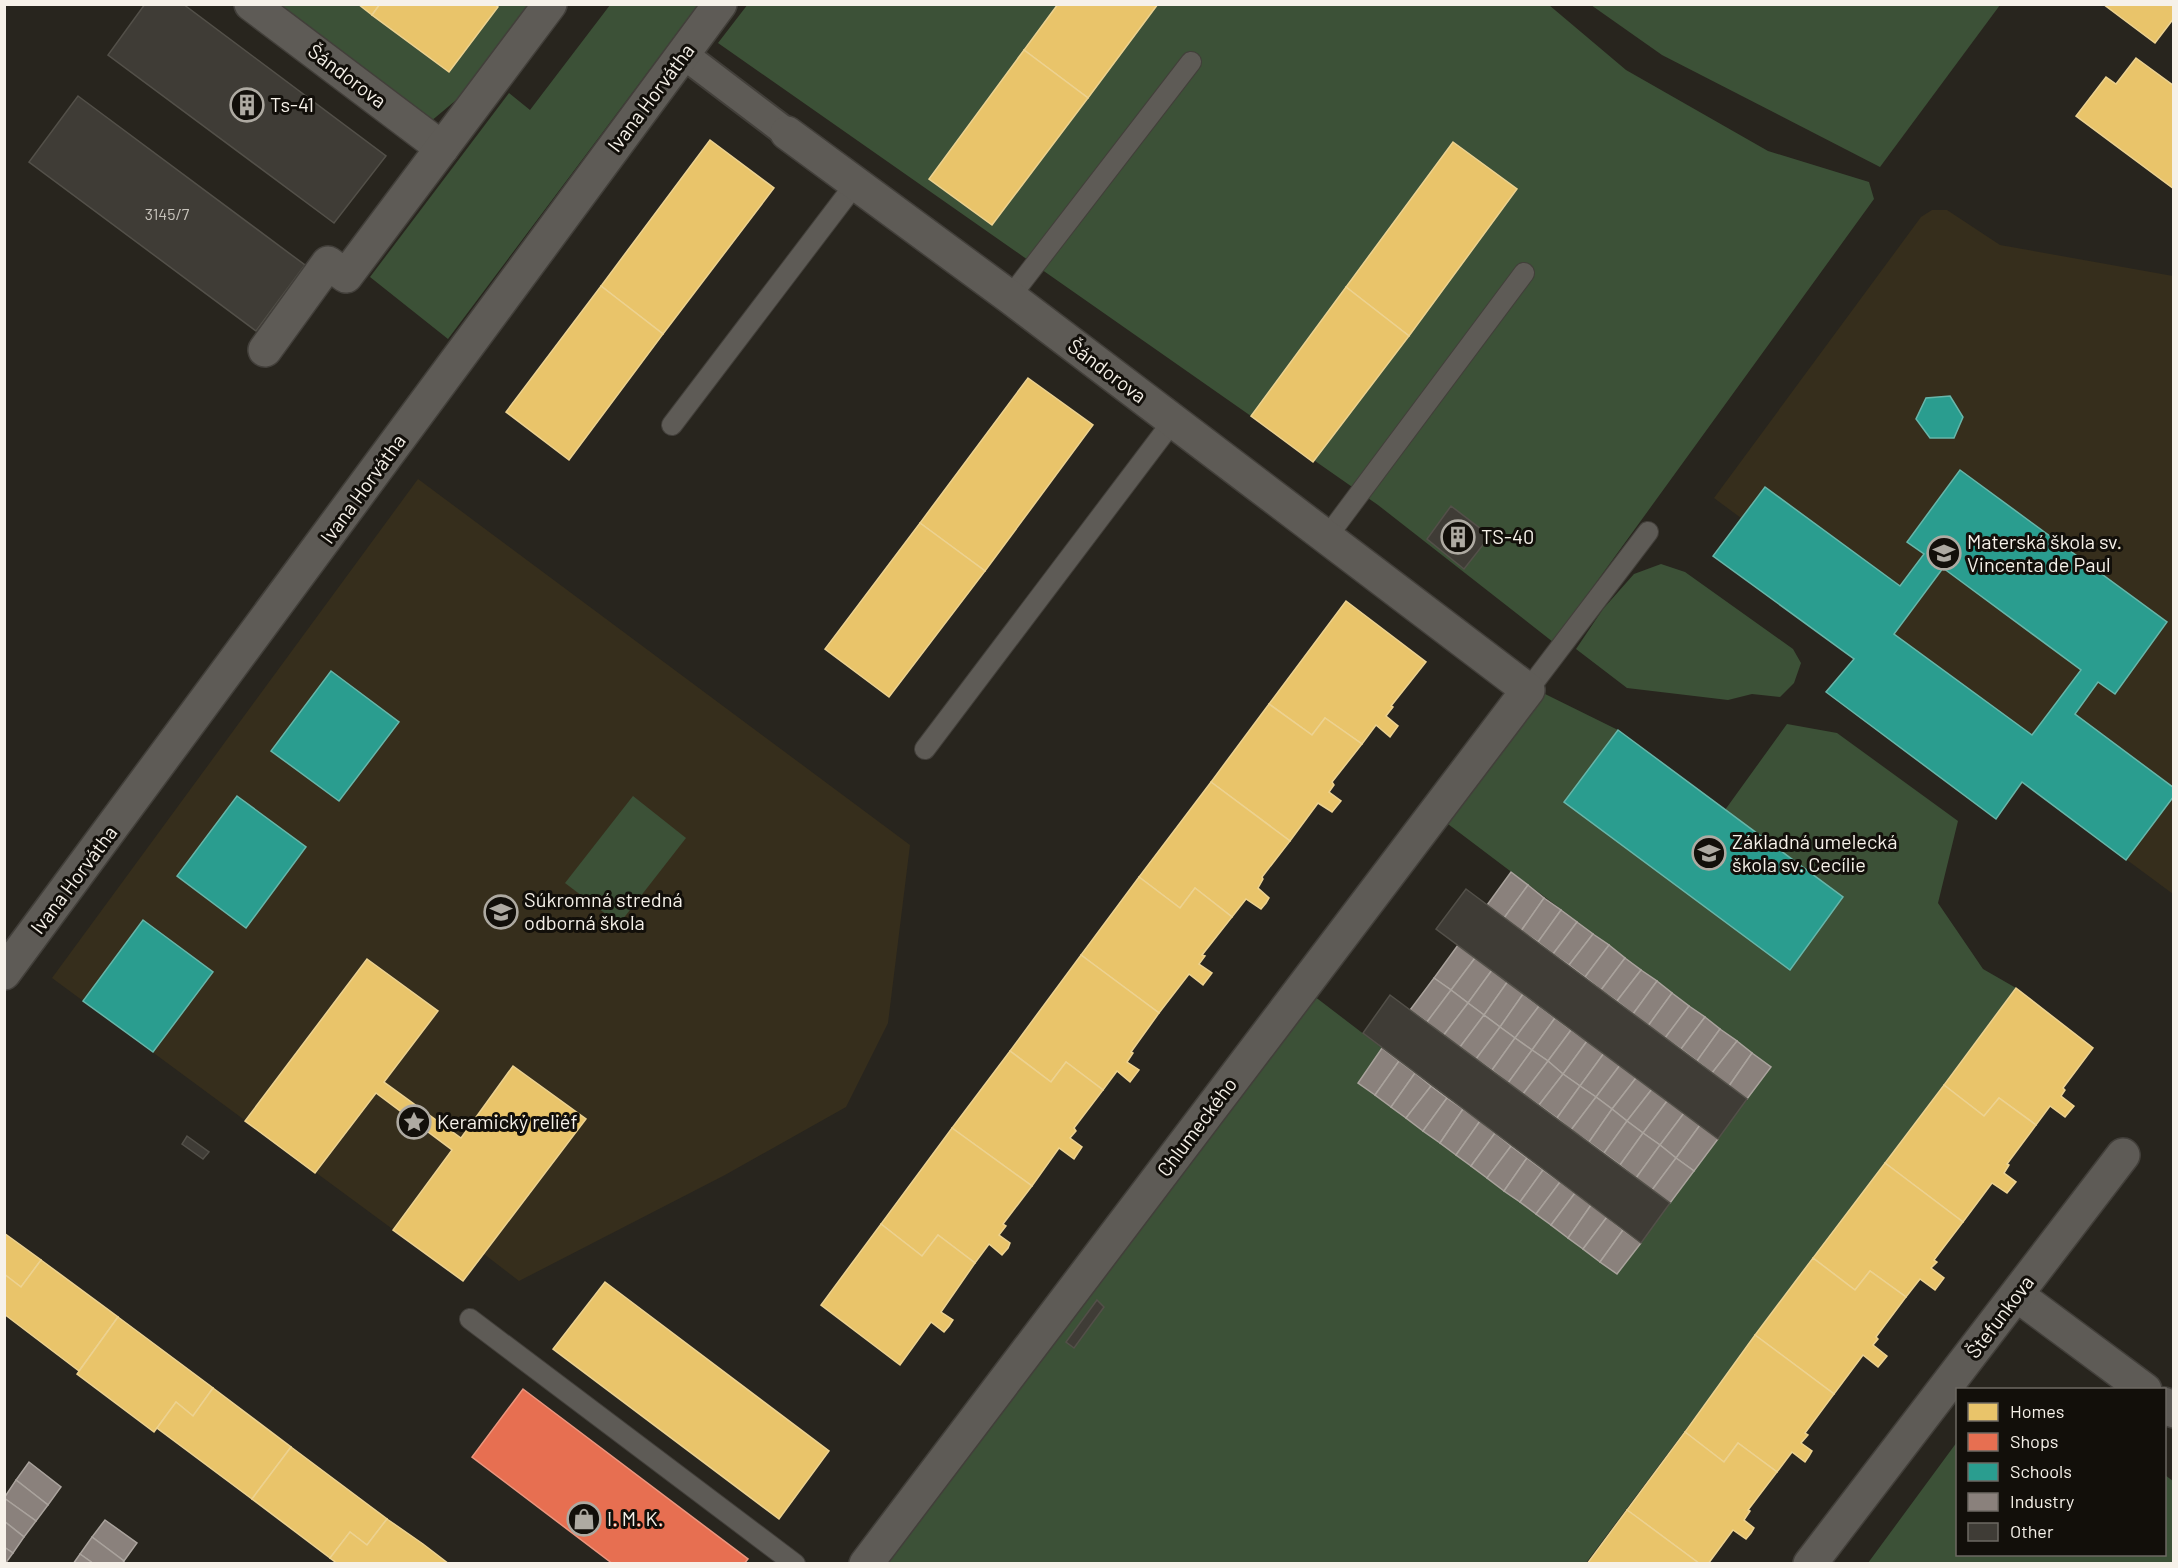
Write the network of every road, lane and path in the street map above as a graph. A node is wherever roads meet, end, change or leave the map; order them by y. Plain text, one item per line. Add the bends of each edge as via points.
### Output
1 (251, 4) edge
2 (550, 4) edge
3 (720, 4) edge
4 (683, 54) junction
5 (1191, 62) dead end
6 (788, 133) joint
7 (442, 148) junction
8 (856, 183) junction
9 (1524, 273) dead end
10 (1010, 297) junction
11 (265, 350) dead end
12 (1173, 421) junction
13 (672, 425) dead end
14 (1648, 532) dead end
15 (1327, 537) junction
16 (1528, 690) junction
17 (925, 748) dead end
18 (4, 973) edge
19 (2123, 1155) dead end
20 (2017, 1295) junction
21 (470, 1319) dead end
22 (2144, 1388) edge
23 (795, 1563) edge
24 (866, 1563) edge
25 (1810, 1563) edge

1 - 7 street, Šándorova
2 - 7 street
3 - 4 street, Ivana Horvátha
4 - 6 street, Šándorova
4 - 18 street, Ivana Horvátha
5 - 10 lane
6 - 8 street, Šándorova
7 - 11 street via 346,276 328,263
8 - 10 street, Šándorova
8 - 13 lane
9 - 15 lane
10 - 12 street, Šándorova
12 - 15 street, Šándorova
12 - 17 lane
14 - 16 lane
15 - 16 street, Šándorova
16 - 24 street, Chlumeckého
19 - 20 street, Štefunkova
20 - 22 street
20 - 25 street, Štefunkova
21 - 23 lane

